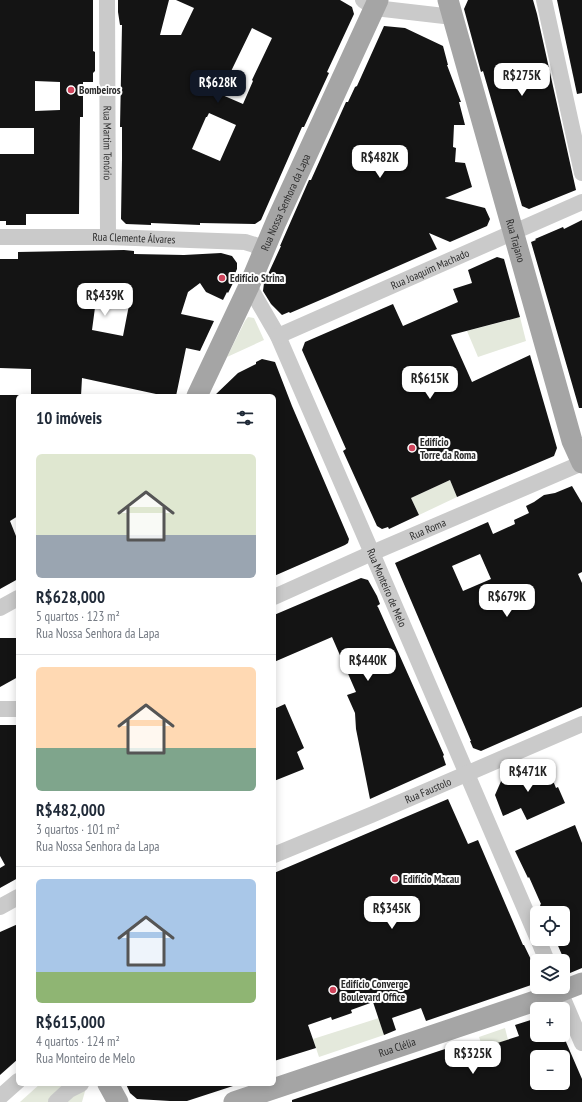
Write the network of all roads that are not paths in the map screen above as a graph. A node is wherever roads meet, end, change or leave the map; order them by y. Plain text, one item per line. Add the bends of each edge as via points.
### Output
1 (107, 0) edge
2 (544, 0) edge
3 (372, 3) edge
4 (451, 9) edge
5 (582, 173) edge
6 (582, 202) edge
7 (514, 232) junction
8 (0, 237) edge
9 (108, 237) junction
10 (263, 254) junction
11 (249, 286) junction
12 (278, 336) junction
13 (198, 394) edge
14 (582, 463) edge
15 (372, 553) junction
16 (276, 595) edge
17 (16, 599) edge
18 (0, 608) edge
19 (0, 710) edge
20 (16, 710) edge
21 (582, 724) edge
22 (468, 774) junction
23 (276, 854) edge
24 (16, 898) edge
25 (0, 907) edge
26 (530, 921) edge
27 (582, 983) edge
28 (570, 986) edge
29 (545, 994) edge
30 (561, 994) edge
31 (582, 1043) edge
32 (16, 1083) edge
33 (77, 1086) edge
34 (105, 1086) edge
35 (109, 1086) edge
36 (0, 1097) edge
37 (56, 1102) edge
38 (101, 1102) edge
39 (118, 1102) edge
40 (234, 1102) edge

1 - 9 street, Rua Martim Tenório
2 - 5 street
3 - 4 street
3 - 10 main road, Rua Nossa Senhora da Lapa
4 - 7 main road, Rua Trajano
6 - 7 street, Rua Joaquim Machado
7 - 12 street, Rua Joaquim Machado
7 - 14 main road, Rua Trajano via 572,441
8 - 9 street, Rua Clemente Álvares
9 - 10 street, Rua Clemente Álvares via 245,242 255,245
10 - 11 main road, Rua Nossa Senhora da Lapa
11 - 12 street, Rua Monteiro de Melo
11 - 13 main road, Rua Nossa Senhora da Lapa
12 - 15 street, Rua Monteiro de Melo
14 - 15 street, Rua Roma
15 - 16 street, Rua Roma
15 - 22 street, Rua Monteiro de Melo
17 - 18 street
19 - 20 street
21 - 22 street, Rua Faustolo
22 - 23 street, Rua Faustolo
22 - 26 street, Rua Monteiro de Melo
24 - 25 street
27 - 28 main road, Rua Clélia
29 - 40 main road, Rua Clélia
30 - 31 street
32 - 36 street
33 - 37 street
34 - 38 main road
35 - 39 main road

